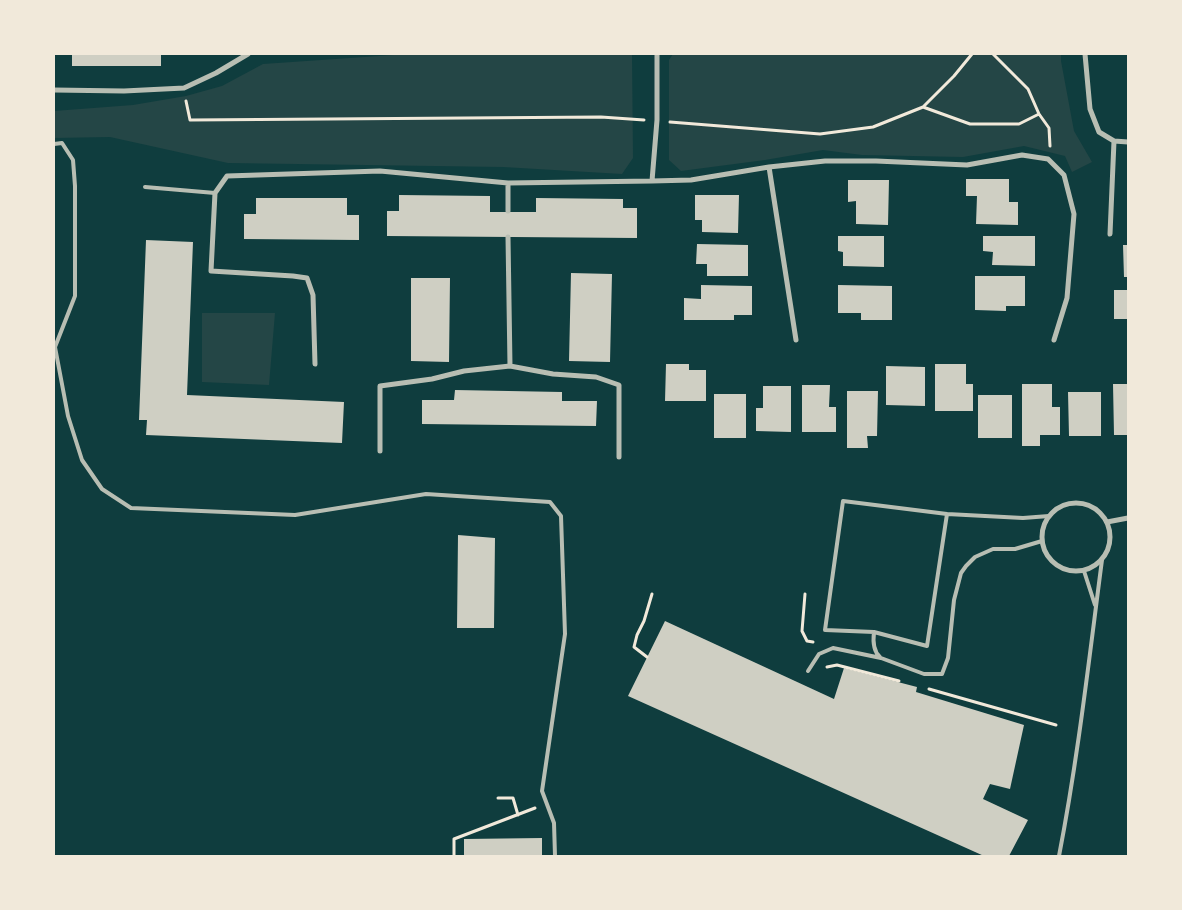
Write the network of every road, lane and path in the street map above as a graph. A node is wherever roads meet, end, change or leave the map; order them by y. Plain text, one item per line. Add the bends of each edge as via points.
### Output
1 (248, 54) edge
2 (657, 54) edge
3 (972, 54) edge
4 (994, 54) edge
5 (1085, 54) edge
6 (184, 88) junction
7 (54, 90) edge
8 (923, 107) junction
9 (1039, 114) junction
10 (657, 120) junction
11 (1114, 141) junction
12 (1128, 142) edge
13 (54, 144) edge
14 (1048, 159) junction
15 (769, 167) junction
16 (652, 182) junction
17 (508, 183) junction
18 (144, 187) dead end
19 (216, 193) junction
20 (508, 212) dead end
21 (1110, 234) dead end
22 (508, 237) dead end
23 (796, 340) dead end
24 (1054, 340) dead end
25 (315, 364) dead end
26 (510, 366) junction
27 (380, 451) dead end
28 (619, 457) dead end
29 (947, 514) junction
30 (1049, 516) junction
31 (1128, 518) edge
32 (1107, 522) junction
33 (1042, 541) junction
34 (1102, 560) junction
35 (1084, 571) junction
36 (652, 594) dead end
37 (1096, 607) junction
38 (874, 632) junction
39 (647, 657) dead end
40 (882, 658) junction
41 (808, 671) joint
42 (903, 682) dead end
43 (921, 687) dead end
44 (1056, 725) dead end
45 (498, 798) dead end
46 (547, 803) junction
47 (518, 815) junction
48 (454, 856) edge
49 (555, 856) edge
50 (1059, 856) edge

1 - 6 street
2 - 10 street
3 - 8 path
4 - 9 path via 1028,89
5 - 11 street via 1090,109 1099,132
6 - 7 street
6 - 10 path via 190,120 601,117
8 - 9 path via 970,124 1019,124
8 - 10 path via 873,127 820,134
9 - 14 path via 1049,128
10 - 16 street
11 - 12 street
11 - 21 street
13 - 46 lane via 62,143 74,160 75,186 75,296 55,347 68,416 82,460 102,489 130,508 295,515 426,494 550,502 561,516 565,634 542,791
14 - 15 street via 1022,155 967,165 825,161
14 - 24 street via 1064,175 1074,214 1067,298
15 - 16 street via 691,180
15 - 23 street
16 - 17 street
17 - 19 street via 380,171 227,176
17 - 20 street
18 - 19 lane
19 - 25 street via 211,270 307,278 313,295
22 - 26 street
26 - 27 street via 380,386
26 - 28 street via 596,377 619,386
29 - 30 lane via 1023,518
29 - 38 lane via 927,646
29 - 38 lane via 843,501 825,630
30 - 32 street via 1058,508 1080,503 1091,506
30 - 33 street
31 - 32 street
32 - 34 street via 1110,542
33 - 35 street via 1045,552 1061,568
33 - 40 lane via 1015,549 993,550 975,557 966,566 954,600 948,658 942,674 924,674
34 - 35 street
34 - 37 lane
35 - 37 lane
36 - 39 path via 634,647
37 - 50 lane
38 - 40 lane via 873,643 877,655
40 - 41 lane via 833,648 819,654
41 - 42 path via 837,665
43 - 44 path
45 - 47 path via 513,798
46 - 47 path
46 - 49 lane via 554,823
47 - 48 path via 454,839

